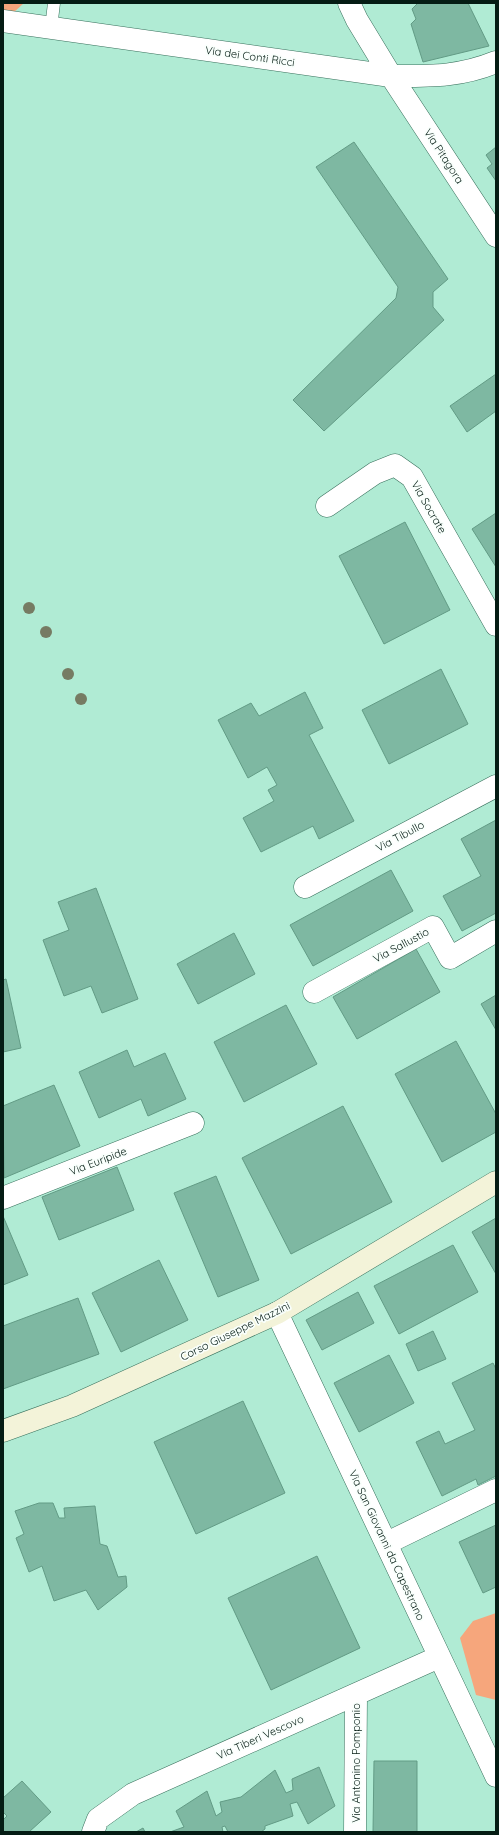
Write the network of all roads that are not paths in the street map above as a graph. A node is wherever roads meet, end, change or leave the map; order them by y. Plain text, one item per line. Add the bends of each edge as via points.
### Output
1 (54, 3) edge
2 (350, 3) edge
3 (3, 21) edge
4 (51, 28) junction
5 (496, 62) edge
6 (391, 76) junction
7 (496, 236) edge
8 (327, 506) dead end
9 (496, 625) edge
10 (496, 786) edge
11 (305, 887) dead end
12 (496, 931) edge
13 (314, 992) dead end
14 (193, 1123) dead end
15 (496, 1182) edge
16 (3, 1198) edge
17 (277, 1313) junction
18 (3, 1431) edge
19 (496, 1490) edge
20 (387, 1543) junction
21 (439, 1656) junction
22 (356, 1695) junction
23 (496, 1776) edge
24 (93, 1832) edge
25 (355, 1832) edge

1 - 4 lane
2 - 6 street, Via Pitagora via 357,20
3 - 4 street, Via dei Conti Ricci
4 - 6 street, Via dei Conti Ricci
5 - 6 street, Via dei Conti Ricci via 474,70 441,76
6 - 7 street, Via Pitagora
8 - 9 street, Via Socrate via 375,473 395,465 412,477
10 - 11 street, Via Tibullo
12 - 13 street, Via Sallustio via 450,958 433,928
14 - 16 street, Via Euripide
15 - 17 main road, Corso Giuseppe Mazzini
17 - 18 main road, Corso Giuseppe Mazzini via 72,1406
17 - 20 street, Via San Giovanni da Capestrano
19 - 20 street
20 - 21 street, Via San Giovanni da Capestrano
21 - 22 street, Via Tiberi Vescovo
21 - 23 street, Via San Giovanni da Capestrano
22 - 24 street, Via Tiberi Vescovo via 133,1794 98,1819
22 - 25 street, Via Antonino Pomponio

